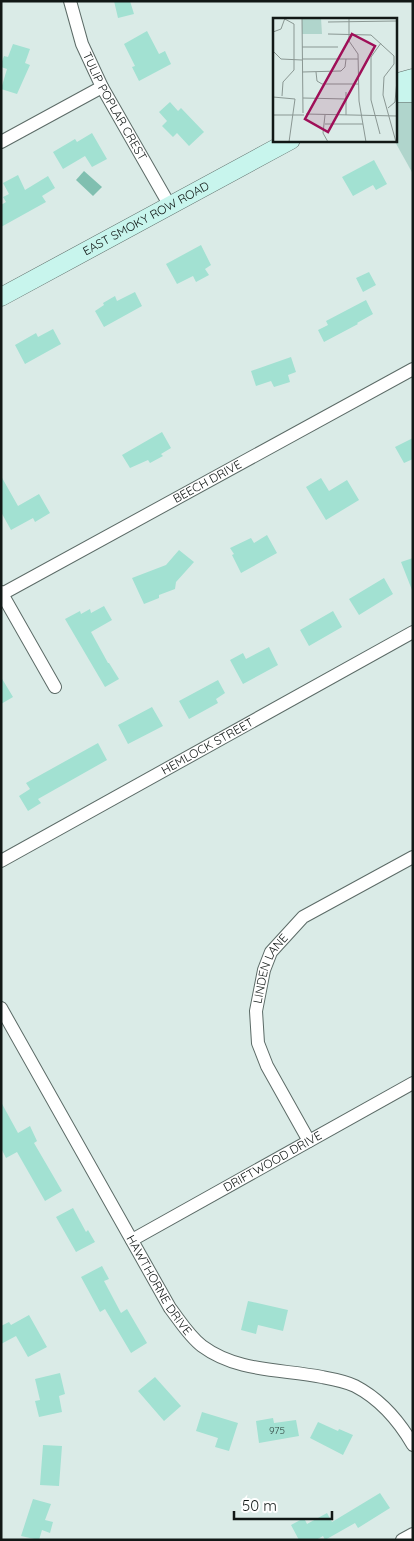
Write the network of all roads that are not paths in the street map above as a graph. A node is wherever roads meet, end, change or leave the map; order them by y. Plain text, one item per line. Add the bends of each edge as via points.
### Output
1 (70, 1) edge
2 (413, 78) edge
3 (396, 83) edge
4 (102, 87) junction
5 (396, 93) edge
6 (413, 93) edge
7 (289, 141) edge
8 (1, 142) edge
9 (170, 206) junction
10 (1, 297) edge
11 (413, 369) edge
12 (2, 593) edge
13 (413, 632) edge
14 (55, 687) dead end
15 (413, 857) edge
16 (1, 861) edge
17 (1, 1008) edge
18 (413, 1083) edge
19 (309, 1141) junction
20 (132, 1240) junction
21 (413, 1445) edge
22 (413, 1534) edge
23 (402, 1540) edge

1 - 4 street, TULIP POPLAR CREST via 82,44
2 - 3 street
4 - 8 street
4 - 9 street, TULIP POPLAR CREST
5 - 6 street
7 - 9 street, EAST SMOKY ROW ROAD
9 - 10 street, EAST SMOKY ROW ROAD
11 - 12 street, BEECH DRIVE
12 - 14 street
13 - 16 street, HEMLOCK STREET
15 - 19 street, LINDEN LANE via 303,918 271,952 264,970 256,1011 258,1043 267,1066
17 - 20 street, HAWTHORNE DRIVE
18 - 19 street, DRIFTWOOD DRIVE
19 - 20 street, DRIFTWOOD DRIVE
20 - 21 street, HAWTHORNE DRIVE via 170,1308 201,1345 244,1366 339,1380 354,1386 375,1399
22 - 23 street

